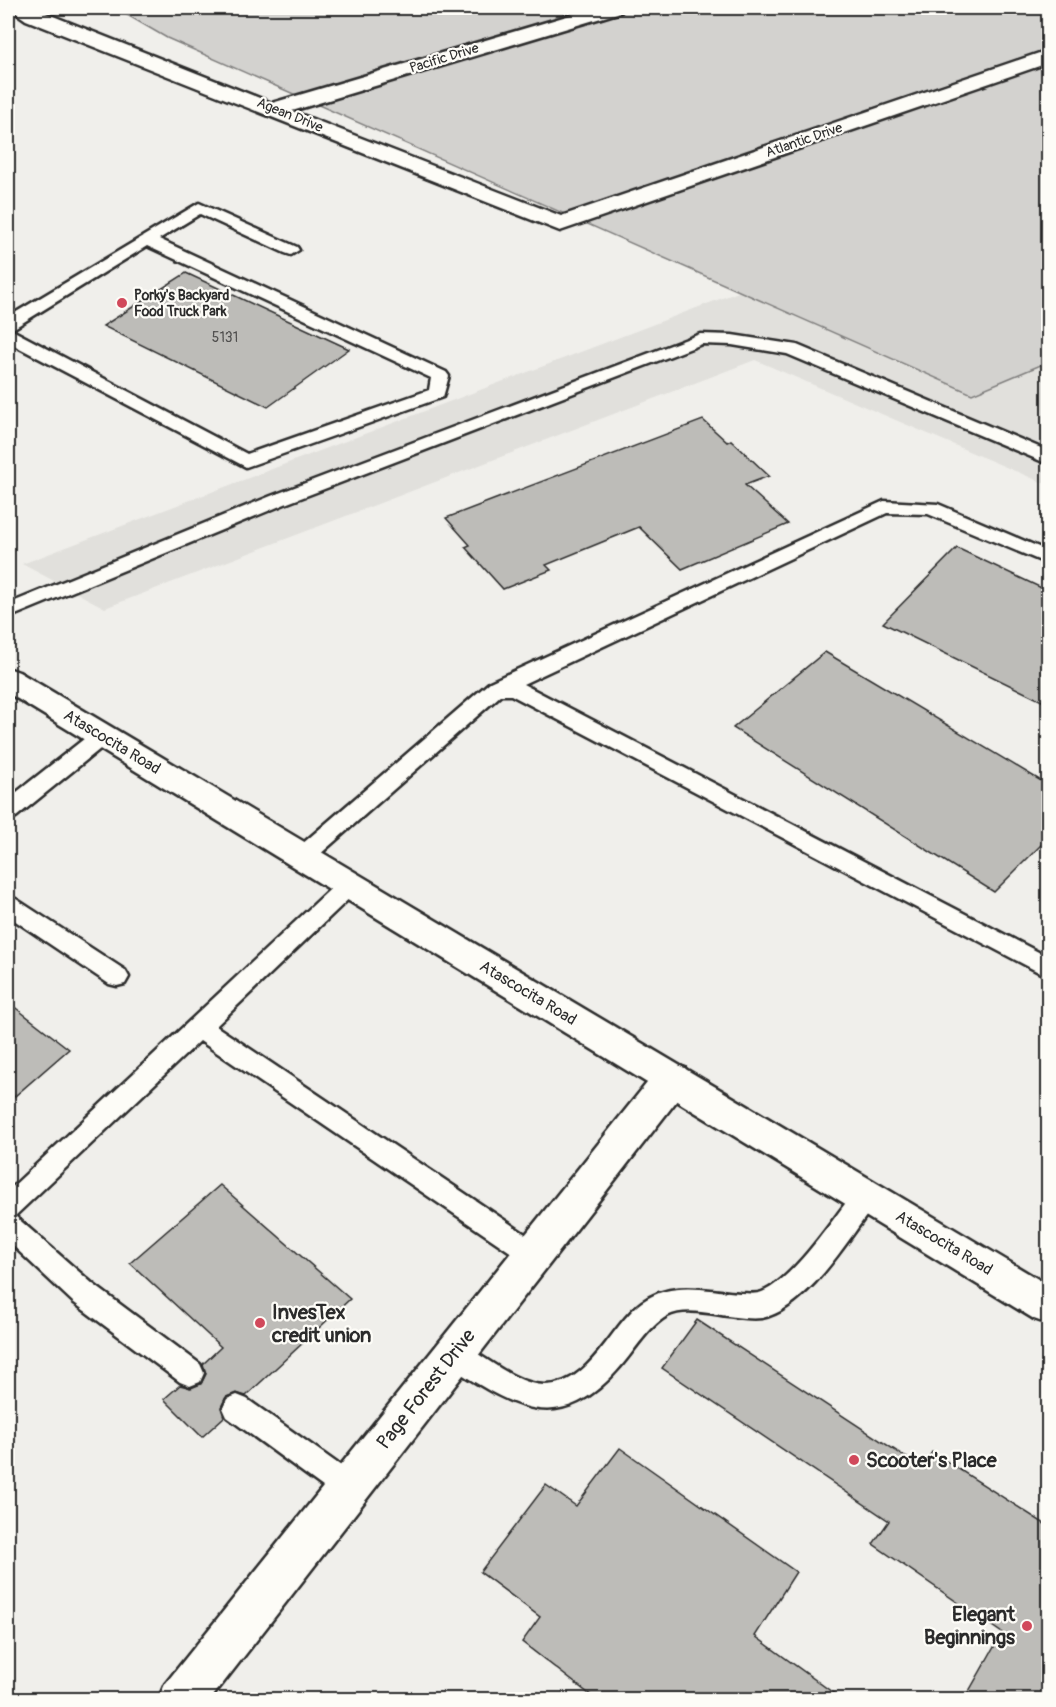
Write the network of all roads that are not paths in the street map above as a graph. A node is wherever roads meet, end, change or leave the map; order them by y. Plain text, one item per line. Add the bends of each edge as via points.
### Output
1 (19, 8) edge
2 (614, 8) edge
3 (1048, 56) edge
4 (273, 109) junction
5 (560, 224) joint
6 (147, 240) junction
7 (291, 250) dead end
8 (8, 324) edge
9 (8, 335) edge
10 (1048, 458) edge
11 (1048, 558) edge
12 (8, 611) edge
13 (8, 680) edge
14 (496, 688) junction
15 (102, 736) junction
16 (8, 812) edge
17 (302, 857) junction
18 (349, 885) junction
19 (8, 905) edge
20 (1048, 968) edge
21 (117, 977) dead end
22 (198, 1027) junction
23 (672, 1079) junction
24 (866, 1196) junction
25 (8, 1207) edge
26 (8, 1225) edge
27 (534, 1254) junction
28 (1048, 1306) edge
29 (454, 1354) junction
30 (190, 1373) dead end
31 (237, 1408) dead end
32 (348, 1488) junction
33 (181, 1700) edge

1 - 4 street, Agean Drive
2 - 4 street, Pacific Drive
3 - 5 street, Atlantic Drive
4 - 5 street, Agean Drive
6 - 7 lane via 199,208
6 - 8 lane
6 - 9 lane via 440,376 437,393 246,461
10 - 12 lane via 791,349 700,339 278,500
11 - 14 lane via 931,508 884,507
13 - 15 street, Atascocita Road
14 - 17 lane
14 - 20 lane via 514,688
15 - 16 lane
15 - 17 street, Atascocita Road
17 - 18 street, Atascocita Road
18 - 22 lane
18 - 23 street, Atascocita Road
19 - 21 lane
22 - 25 lane
22 - 27 lane
23 - 24 street, Atascocita Road
23 - 27 street, Page Forest Drive
24 - 28 street, Atascocita Road
24 - 29 lane via 791,1288 763,1305 726,1305 691,1298 663,1304 641,1321 593,1380 569,1396 542,1399 508,1386
26 - 30 lane via 83,1293
27 - 29 street, Page Forest Drive
29 - 32 street, Page Forest Drive
31 - 32 lane
32 - 33 street, Page Forest Drive

